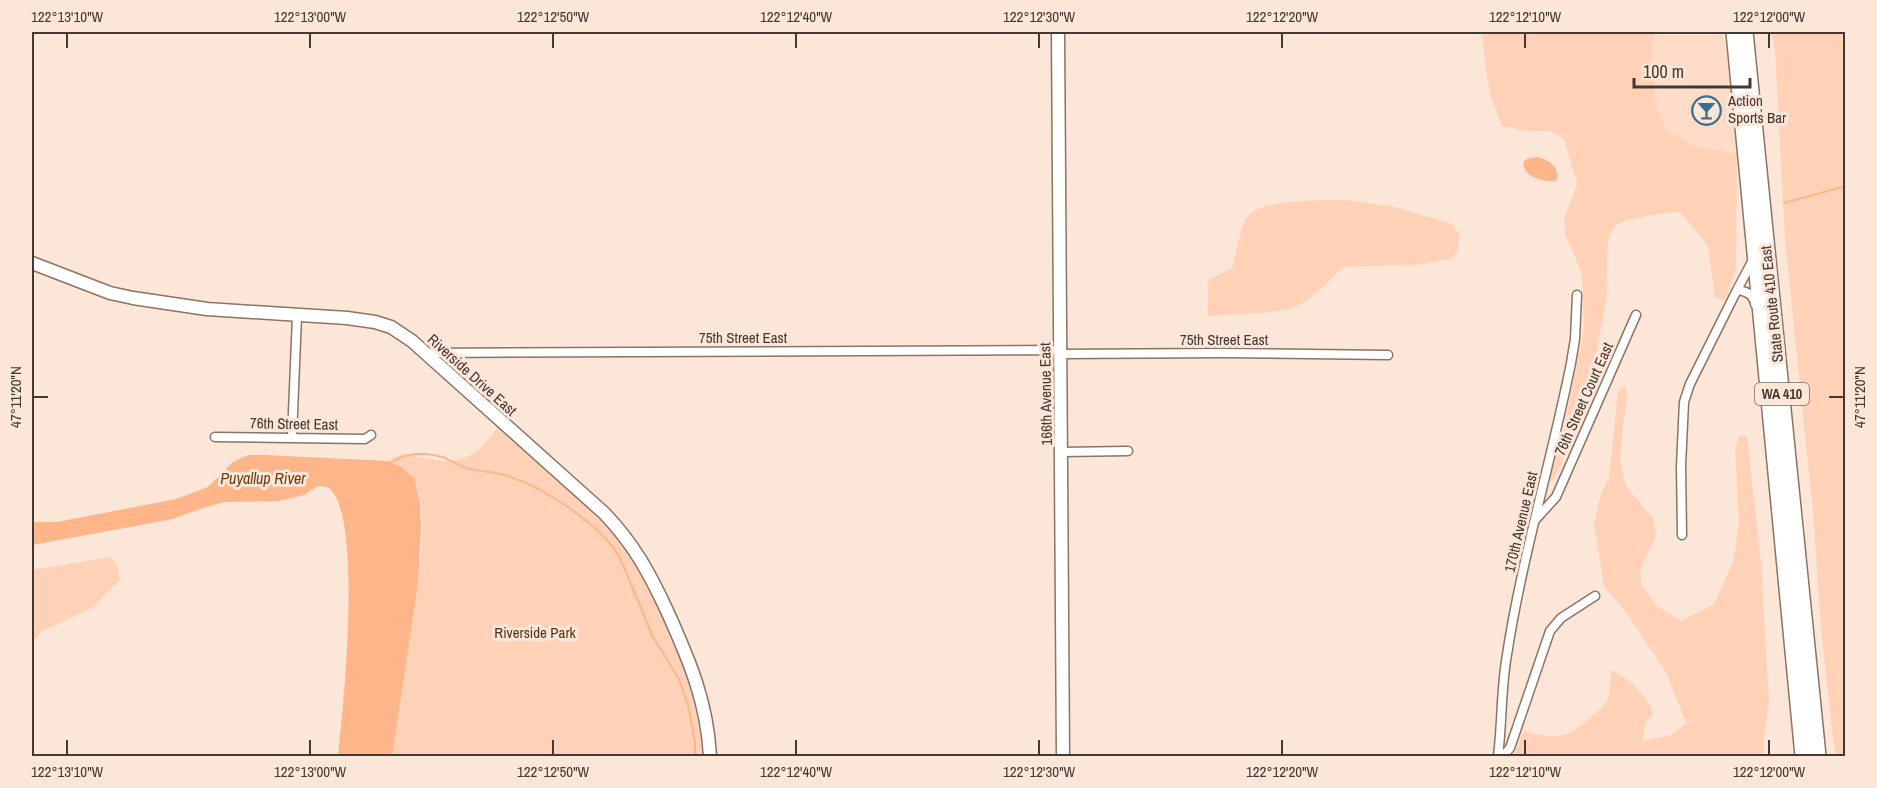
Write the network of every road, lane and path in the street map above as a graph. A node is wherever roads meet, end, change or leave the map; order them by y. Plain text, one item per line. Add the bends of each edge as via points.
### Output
1 (1058, 32) edge
2 (1734, 32) edge
3 (1745, 32) edge
4 (1756, 255) junction
5 (32, 263) edge
6 (1737, 290) junction
7 (1577, 295) dead end
8 (1636, 315) dead end
9 (297, 316) junction
10 (1764, 339) junction
11 (1060, 352) junction
12 (425, 353) junction
13 (1388, 355) dead end
14 (371, 435) dead end
15 (215, 437) dead end
16 (292, 437) junction
17 (1128, 451) dead end
18 (1062, 452) junction
19 (1534, 521) junction
20 (1682, 535) dead end
21 (1595, 596) dead end
22 (710, 756) edge
23 (1063, 756) edge
24 (1498, 756) edge
25 (1503, 756) edge
26 (1803, 756) edge
27 (1818, 756) edge

1 - 11 street, 166th Avenue East
2 - 4 highway, State Route 410 East / WA 410
3 - 27 highway, State Route 410 East / WA 410
4 - 6 street
4 - 10 highway, State Route 410 East / WA 410
5 - 9 street, Riverside Drive East via 133,298
6 - 10 street via 1750,293 1755,300
6 - 20 street via 1684,402
7 - 19 street, 170th Avenue East via 1571,363
8 - 19 street, 76th Street Court East via 1556,497
9 - 12 street, Riverside Drive East via 384,324
9 - 16 street
10 - 26 highway, State Route 410 East / WA 410
11 - 12 street, 75th Street East
11 - 13 street, 75th Street East
11 - 18 street, 166th Avenue East
12 - 22 street, Riverside Drive East via 604,513 632,544 656,587 698,686
14 - 16 street, 76th Street East via 365,439
15 - 16 street, 76th Street East
17 - 18 street
18 - 23 street, 166th Avenue East
19 - 24 street, 170th Avenue East via 1505,662
21 - 25 street via 1561,618 1550,631 1510,748

